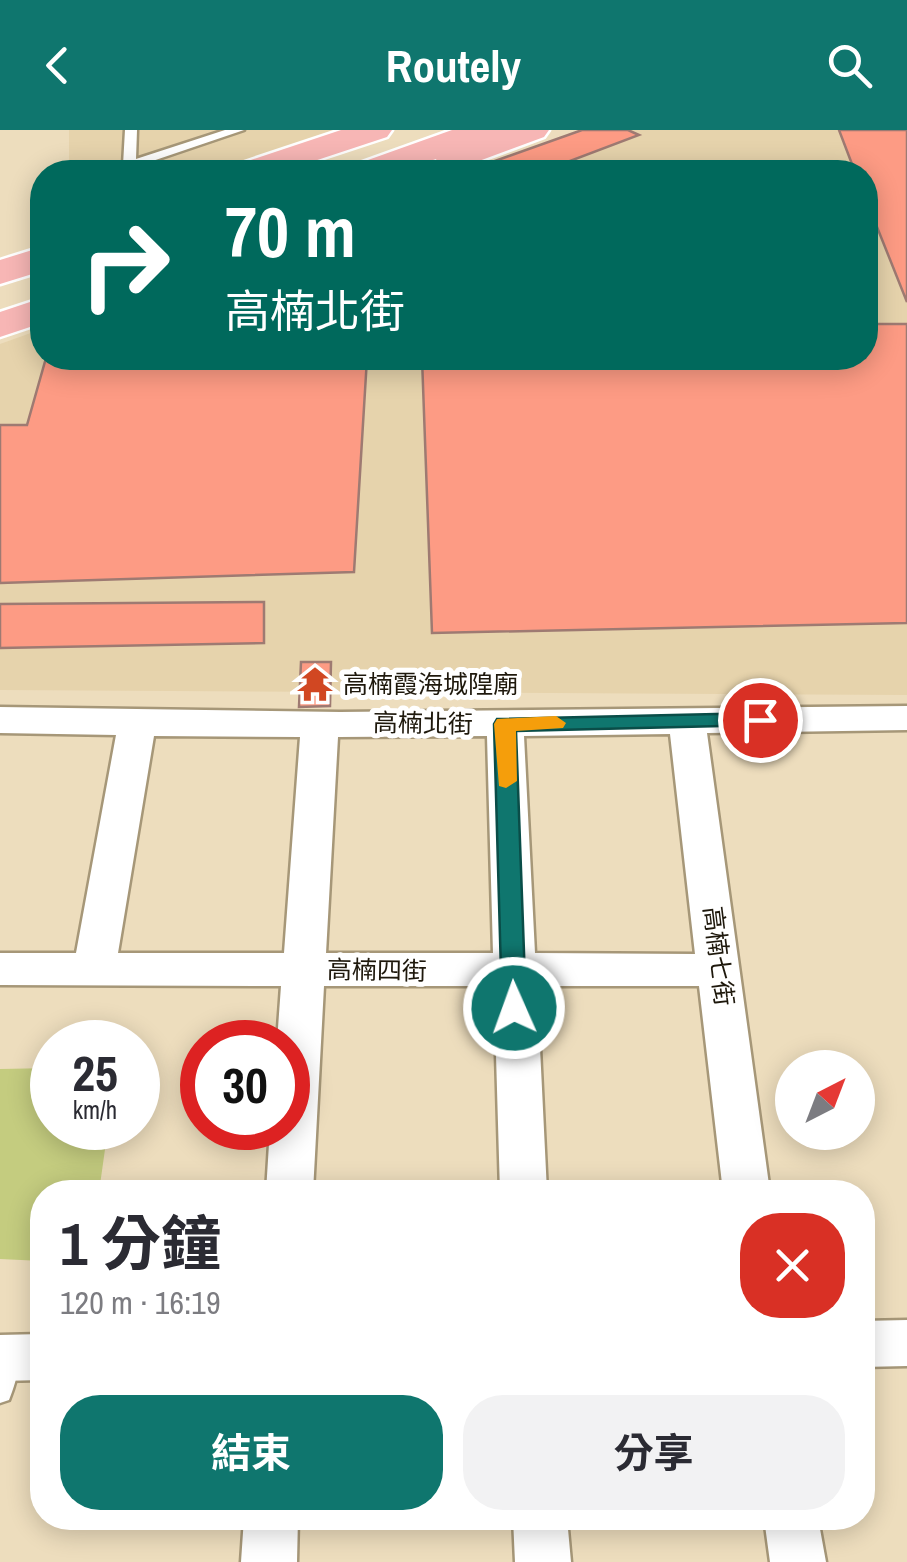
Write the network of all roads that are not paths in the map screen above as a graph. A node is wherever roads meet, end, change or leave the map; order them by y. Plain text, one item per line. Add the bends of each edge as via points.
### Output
1 (131, 130) edge
2 (238, 130) edge
3 (375, 130) edge
4 (417, 130) edge
5 (485, 130) edge
6 (532, 130) edge
7 (129, 160) edge
8 (142, 160) edge
9 (284, 160) edge
10 (328, 160) edge
11 (400, 160) edge
12 (453, 160) edge
13 (30, 246) edge
14 (0, 256) edge
15 (30, 262) edge
16 (0, 273) edge
17 (30, 291) edge
18 (0, 302) edge
19 (30, 314) edge
20 (0, 325) edge
21 (907, 718) edge
22 (0, 720) edge
23 (687, 721) junction
24 (320, 722) junction
25 (137, 724) junction
26 (505, 724) junction
27 (0, 968) edge
28 (94, 968) junction
29 (302, 969) junction
30 (721, 970) junction
31 (512, 971) junction
32 (290, 1180) edge
33 (522, 1180) edge
34 (747, 1180) edge
35 (907, 1343) edge
36 (875, 1344) edge
37 (270, 1530) edge
38 (541, 1530) edge
39 (793, 1530) edge
40 (269, 1562) edge
41 (543, 1562) edge
42 (798, 1562) edge

1 - 7 lane
2 - 8 lane
3 - 9 main road
4 - 10 main road
5 - 11 main road
6 - 12 main road
13 - 14 main road
15 - 16 main road
17 - 18 main road
19 - 20 main road
21 - 23 street, 高楠北街
22 - 25 street, 高楠北街
23 - 26 street, 高楠北街
23 - 30 street, 高楠七街
24 - 25 street, 高楠北街
24 - 26 street, 高楠北街
24 - 29 street
25 - 28 street
26 - 31 street
27 - 28 street, 高楠四街
28 - 29 street, 高楠四街
29 - 31 street, 高楠四街
29 - 32 street
30 - 31 street, 高楠四街
30 - 34 street, 高楠七街
31 - 33 street
35 - 36 street
37 - 40 street
38 - 41 street
39 - 42 street

